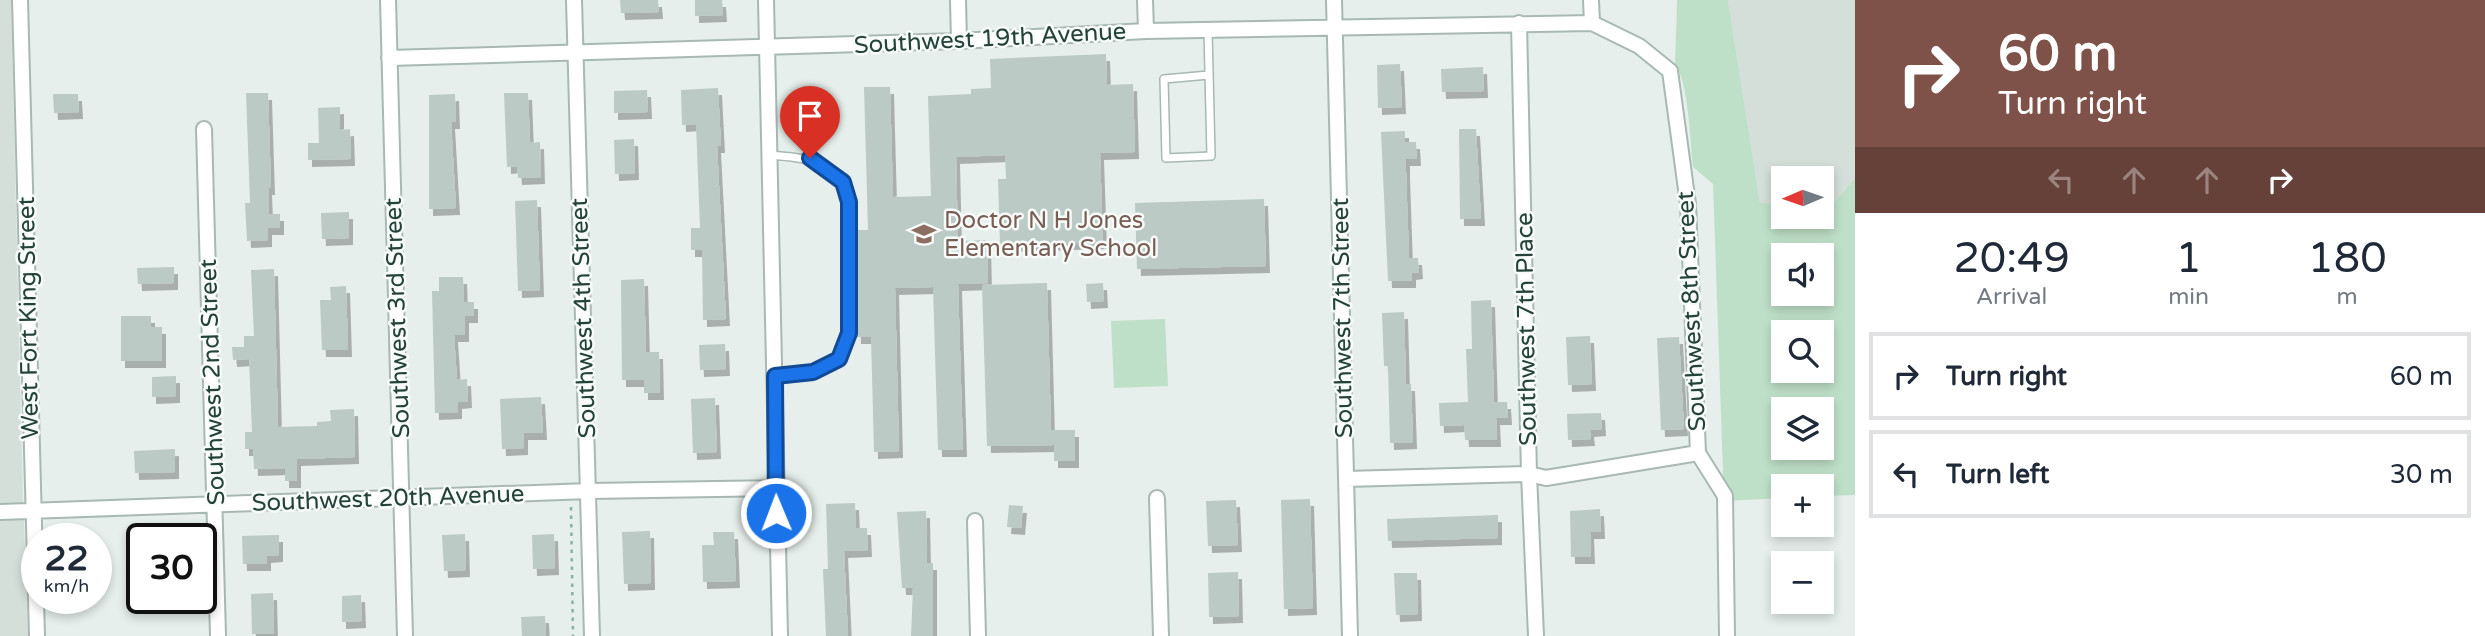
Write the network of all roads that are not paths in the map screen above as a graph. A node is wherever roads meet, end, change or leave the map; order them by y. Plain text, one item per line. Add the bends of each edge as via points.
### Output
1 (20, 0) edge
2 (388, 0) edge
3 (574, 0) edge
4 (766, 0) edge
5 (958, 0) edge
6 (1145, 0) edge
7 (1334, 0) edge
8 (1591, 0) edge
9 (1520, 23) junction
10 (1592, 23) junction
11 (1335, 29) junction
12 (1208, 30) junction
13 (1146, 31) junction
14 (959, 41) junction
15 (767, 47) junction
16 (575, 50) junction
17 (389, 58) junction
18 (1209, 75) junction
19 (204, 129) dead end
20 (769, 155) junction
21 (775, 376) junction
22 (1698, 453) junction
23 (1528, 474) junction
24 (1346, 479) junction
25 (776, 488) junction
26 (589, 491) junction
27 (403, 498) junction
28 (1157, 498) dead end
29 (215, 504) junction
30 (33, 510) junction
31 (0, 512) edge
32 (975, 521) dead end
33 (37, 636) edge
34 (218, 636) edge
35 (405, 636) edge
36 (592, 636) edge
37 (780, 636) edge
38 (978, 636) edge
39 (1161, 636) edge
40 (1350, 636) edge
41 (1536, 636) edge
42 (1727, 636) edge

1 - 30 street, West Fort King Street
2 - 17 street, Southwest 3rd Street
3 - 16 street, Southwest 4th Street
4 - 15 street
5 - 14 street
6 - 13 street
7 - 11 street, Southwest 7th Street
8 - 10 street
9 - 10 street, Southwest 19th Avenue
9 - 11 street, Southwest 19th Avenue
9 - 23 street, Southwest 7th Place
10 - 22 street, Southwest 8th Street via 1639,46 1670,71 1688,204
11 - 12 street, Southwest 19th Avenue
11 - 24 street, Southwest 7th Street
12 - 13 street, Southwest 19th Avenue
12 - 18 lane
13 - 14 street, Southwest 19th Avenue
14 - 15 street, Southwest 19th Avenue
15 - 16 street, Southwest 19th Avenue
15 - 20 street
16 - 17 street, Southwest 19th Avenue
16 - 26 street, Southwest 4th Street
17 - 27 street, Southwest 3rd Street
18 - 18 lane via 1164,79 1167,158 1211,156
19 - 29 street, Southwest 2nd Street
20 - 21 street
20 - 21 lane via 810,158 843,182 849,202 849,333 839,359 813,372
21 - 25 street
22 - 23 street via 1546,478
22 - 42 street, Southwest 8th Street via 1726,496
23 - 24 street
23 - 41 street, Southwest 7th Place
24 - 40 street, Southwest 7th Street
25 - 26 street, Southwest 20th Avenue
25 - 37 street
26 - 27 street, Southwest 20th Avenue
26 - 36 street, Southwest 4th Street
27 - 29 street, Southwest 20th Avenue
27 - 35 street, Southwest 3rd Street
28 - 39 street
29 - 30 street, Southwest 20th Avenue
29 - 34 street, Southwest 2nd Street
30 - 31 street, Southwest 20th Avenue
30 - 33 street, West Fort King Street
32 - 38 street

